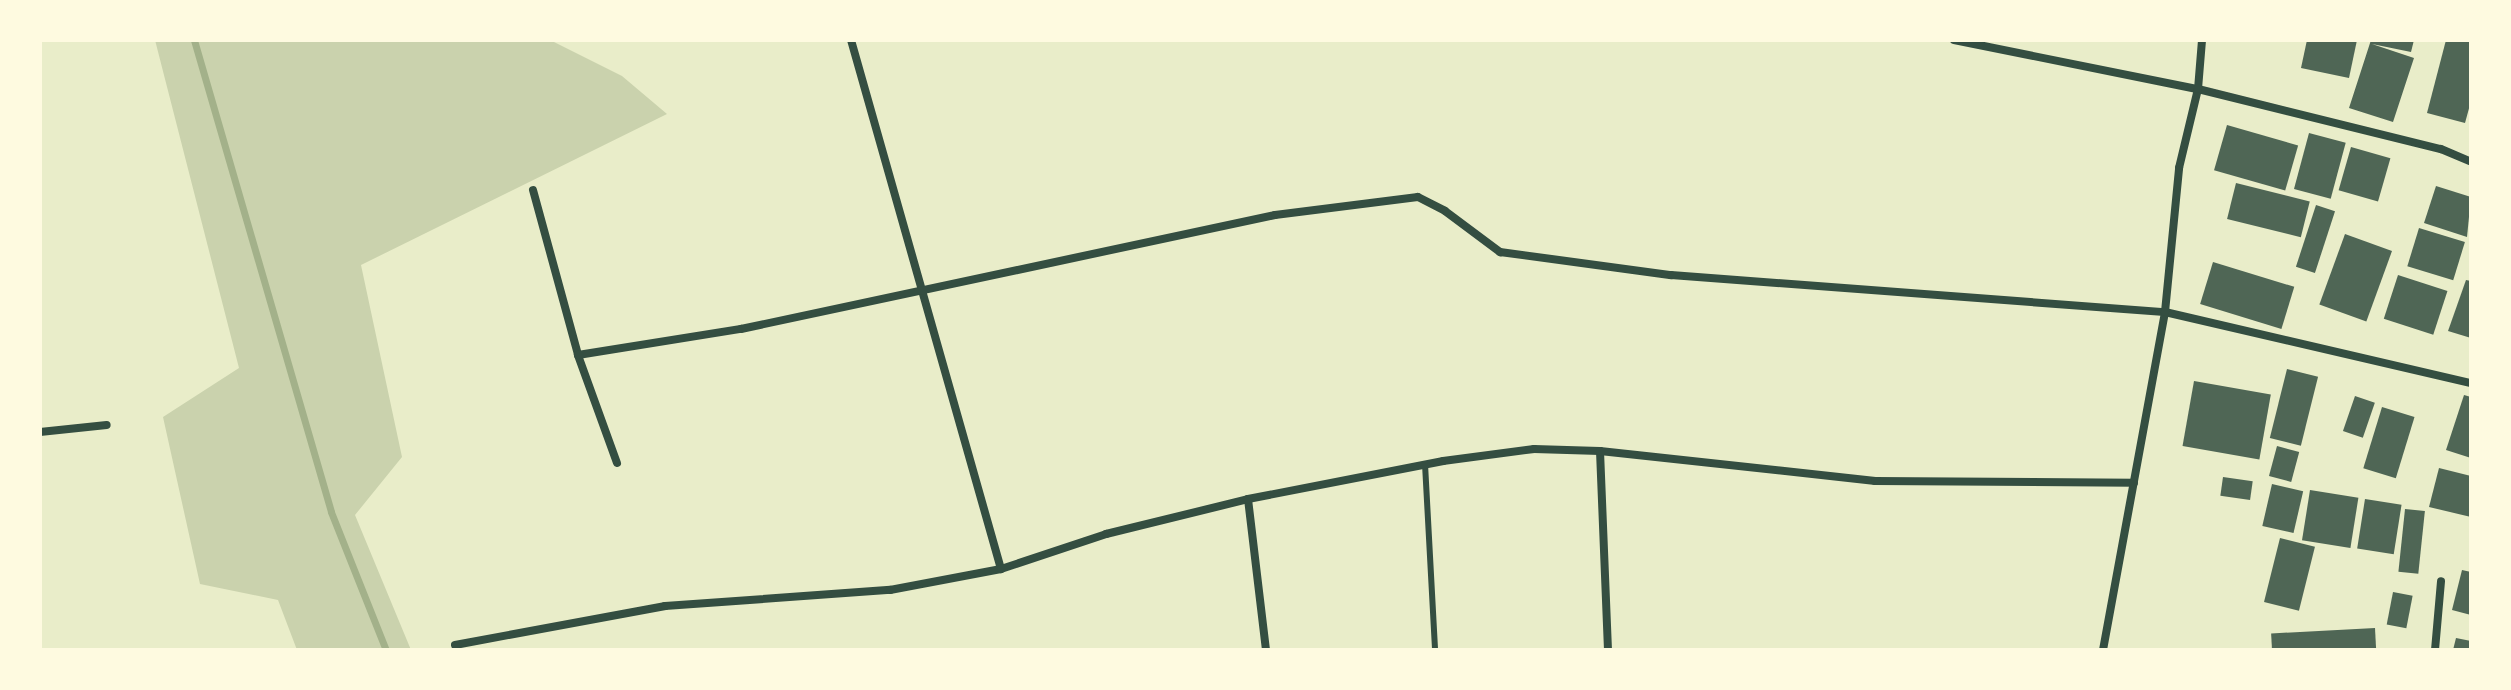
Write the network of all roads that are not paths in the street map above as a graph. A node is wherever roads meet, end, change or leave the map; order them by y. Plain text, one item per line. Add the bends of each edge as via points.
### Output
1 (851, 40) edge
2 (1954, 40) edge
3 (2202, 40) edge
4 (2198, 89) junction
5 (2471, 162) edge
6 (533, 190) dead end
7 (924, 286) junction
8 (2165, 312) junction
9 (578, 355) junction
10 (2471, 383) edge
11 (107, 425) dead end
12 (40, 432) edge
13 (1600, 451) junction
14 (617, 463) dead end
15 (1425, 464) junction
16 (2134, 483) junction
17 (1248, 499) junction
18 (1001, 569) junction
19 (2441, 581) dead end
20 (455, 645) dead end
21 (1435, 649) edge
22 (1266, 650) edge
23 (1608, 650) edge
24 (2103, 650) edge
25 (2435, 650) edge

1 - 7 street
2 - 4 street
3 - 4 street
4 - 5 street via 2441,149
4 - 8 street via 2179,168
6 - 9 street
7 - 8 street via 1275,215 1418,197 1445,211 1494,251 1671,275
7 - 9 street via 741,329
7 - 18 street
8 - 10 street
8 - 16 street
9 - 14 street
11 - 12 street
13 - 15 street via 1534,449
13 - 16 street via 1875,481
13 - 23 street
15 - 17 street
15 - 21 lane
16 - 24 street
17 - 18 street via 1106,534
17 - 22 street
18 - 20 street via 890,590 665,606
19 - 25 street

